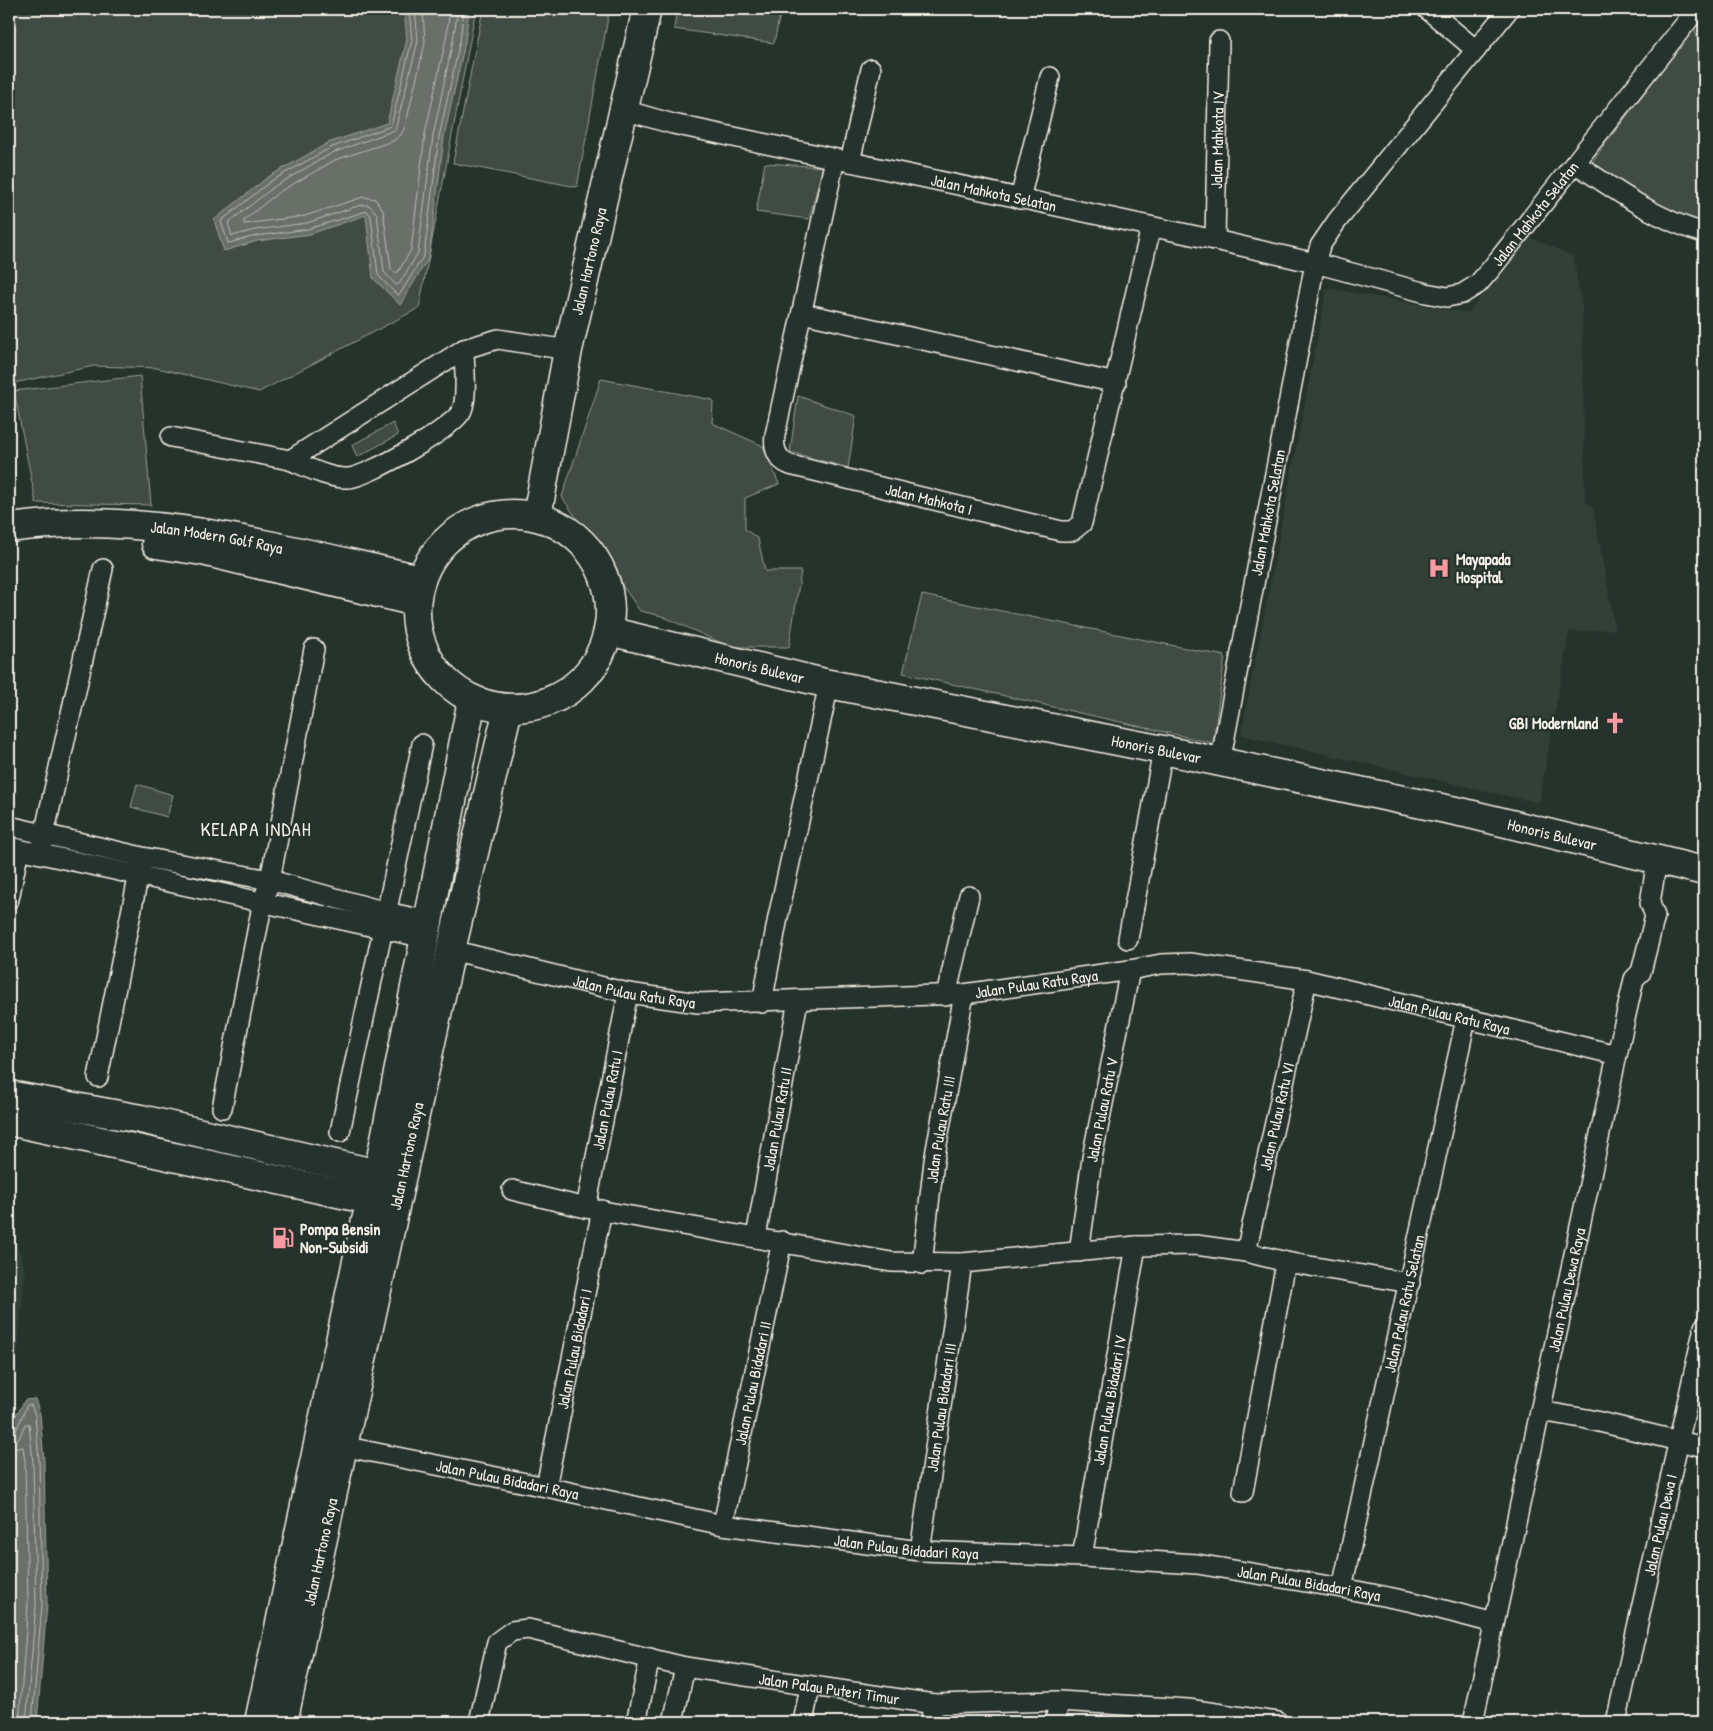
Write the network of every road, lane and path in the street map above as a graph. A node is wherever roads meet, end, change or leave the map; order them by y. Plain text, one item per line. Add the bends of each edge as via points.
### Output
1 (648, 9) edge
2 (1427, 9) edge
3 (1509, 9) edge
4 (1697, 9) edge
5 (1219, 41) dead end
6 (1476, 50) junction
7 (871, 68) dead end
8 (1050, 76) dead end
9 (624, 110) junction
10 (843, 160) junction
11 (1575, 163) junction
12 (1020, 199) junction
13 (1152, 227) junction
14 (1704, 232) edge
15 (1215, 240) junction
16 (1315, 263) junction
17 (802, 313) junction
18 (464, 349) junction
19 (568, 350) junction
20 (1116, 383) junction
21 (171, 437) dead end
22 (290, 460) junction
23 (537, 516) junction
24 (9, 528) edge
25 (9, 545) edge
26 (103, 569) dead end
27 (418, 590) junction
28 (608, 631) junction
29 (314, 649) dead end
30 (829, 684) junction
31 (472, 700) junction
32 (508, 709) junction
33 (422, 744) dead end
34 (1163, 750) junction
35 (1220, 763) junction
36 (9, 826) edge
37 (44, 833) junction
38 (14, 848) edge
39 (40, 854) junction
40 (1657, 860) junction
41 (140, 866) junction
42 (1704, 871) edge
43 (270, 880) junction
44 (969, 896) dead end
45 (9, 899) edge
46 (263, 901) junction
47 (384, 920) junction
48 (427, 930) junction
49 (1128, 939) dead end
50 (451, 950) junction
51 (1130, 970) junction
52 (1307, 980) junction
53 (628, 993) junction
54 (955, 995) junction
55 (798, 1000) junction
56 (762, 1003) junction
57 (1466, 1019) junction
58 (1617, 1055) junction
59 (98, 1077) dead end
60 (9, 1095) edge
61 (222, 1108) dead end
62 (9, 1121) edge
63 (340, 1132) dead end
64 (378, 1174) junction
65 (512, 1190) dead end
66 (370, 1200) junction
67 (594, 1209) junction
68 (756, 1237) junction
69 (782, 1241) junction
70 (1136, 1246) junction
71 (1079, 1252) junction
72 (1246, 1252) junction
73 (1286, 1262) junction
74 (962, 1263) junction
75 (922, 1264) junction
76 (1410, 1283) junction
77 (1704, 1327) edge
78 (1540, 1411) junction
79 (1678, 1441) junction
80 (331, 1444) junction
81 (1704, 1447) edge
82 (546, 1487) junction
83 (1243, 1492) dead end
84 (723, 1525) junction
85 (920, 1551) junction
86 (1082, 1557) junction
87 (1342, 1588) junction
88 (1494, 1624) junction
89 (650, 1658) junction
90 (685, 1667) junction
91 (810, 1687) junction
92 (1059, 1701) junction
93 (932, 1713) edge
94 (1187, 1716) edge
95 (259, 1722) edge
96 (282, 1722) edge
97 (479, 1722) edge
98 (636, 1722) edge
99 (673, 1722) edge
100 (803, 1722) edge
101 (1055, 1722) edge
102 (1278, 1722) edge
103 (1473, 1722) edge
104 (1616, 1722) edge

1 - 9 street, Jalan Hartono Raya
2 - 6 street
3 - 6 street, Jalan Mahkota Selatan
4 - 11 street, Jalan Mahkota Selatan
5 - 15 street, Jalan Mahkota IV
6 - 16 street, Jalan Mahkota Selatan via 1337,221 1320,246
7 - 10 street, Jalan Mahkota I
8 - 12 street
9 - 10 street, Jalan Mahkota Selatan via 673,124
9 - 19 street, Jalan Hartono Raya
10 - 12 street, Jalan Mahkota Selatan
10 - 17 street, Jalan Mahkota I
11 - 14 street via 1623,196 1672,221
11 - 16 street, Jalan Mahkota Selatan via 1491,269 1478,284 1462,294 1447,297 1426,294
12 - 13 street, Jalan Mahkota Selatan
13 - 15 street, Jalan Mahkota Selatan
13 - 20 street, Jalan Mahkota I
15 - 16 street, Jalan Mahkota Selatan
16 - 35 street, Jalan Mahkota Selatan
17 - 20 street
17 - 20 street, Jalan Mahkota I via 773,445 783,462 1060,531 1072,531 1082,523
18 - 19 street via 498,339
18 - 22 street
18 - 22 street via 462,410 443,429 380,467 348,478
19 - 23 street, Jalan Hartono Raya
21 - 22 street
23 - 27 street via 495,514 463,527 429,560
23 - 28 street via 560,525 580,540 596,559 609,598
24 - 27 street, Jalan Modern Golf Raya via 77,522 204,532
25 - 27 street, Jalan Modern Golf Raya via 58,540 134,540
26 - 37 street
27 - 31 street via 416,622 420,642 445,681
28 - 30 street, Honoris Bulevar
28 - 32 street via 599,657 583,679 561,696 536,706
29 - 43 street
30 - 34 street, Honoris Bulevar
30 - 56 street
31 - 32 street
31 - 48 street, Jalan Hartono Raya
32 - 50 street, Jalan Hartono Raya
33 - 47 street
34 - 35 street, Honoris Bulevar
34 - 49 street
35 - 40 street, Honoris Bulevar via 1465,812
36 - 37 street
37 - 39 street
37 - 41 street
38 - 39 street
38 - 45 street
39 - 41 street
40 - 42 street, Honoris Bulevar
40 - 58 street, Jalan Pulau Dewa Raya via 1650,903 1655,916 1641,972 1634,980
41 - 43 street
41 - 46 street
41 - 59 street
43 - 46 street
43 - 47 street
44 - 54 street, Jalan Pulau Ratu III
46 - 47 street
46 - 61 street
47 - 48 street
47 - 63 street
48 - 64 street, Jalan Hartono Raya
50 - 53 street, Jalan Pulau Ratu Raya
50 - 80 street, Jalan Hartono Raya
51 - 52 street, Jalan Pulau Ratu Raya via 1190,963
51 - 54 street, Jalan Pulau Ratu Raya
51 - 71 street, Jalan Pulau Ratu V via 1092,1158
52 - 57 street, Jalan Pulau Ratu Raya
52 - 72 street, Jalan Pulau Ratu VI
53 - 56 street, Jalan Pulau Ratu Raya via 698,1003
53 - 67 street, Jalan Pulau Ratu I
54 - 55 street, Jalan Pulau Ratu Raya
54 - 75 street, Jalan Pulau Ratu III
55 - 56 street, Jalan Pulau Ratu Raya
55 - 68 street, Jalan Pulau Ratu II
57 - 58 street, Jalan Pulau Ratu Raya
57 - 76 street, Jalan Palau Ratu Selatan
58 - 78 street, Jalan Pulau Dewa Raya
60 - 64 street, Jalan Hartono Raya via 141,1119
62 - 66 street, Jalan Hartono Raya
64 - 66 street, Jalan Hartono Raya
65 - 67 street
66 - 80 street, Jalan Hartono Raya
67 - 68 street
67 - 82 street, Jalan Pulau Bidadari I
68 - 69 street
69 - 75 street via 891,1262
69 - 84 street, Jalan Pulau Bidadari II
70 - 71 street
70 - 72 street via 1196,1245
70 - 86 street, Jalan Pulau Bidadari IV
71 - 74 street
72 - 73 street
73 - 76 street
73 - 83 street
74 - 75 street
74 - 85 street, Jalan Pulau Bidadari III
76 - 87 street, Jalan Palau Ratu Selatan
77 - 79 street, Jalan Pulau Dewa I
78 - 79 street
78 - 88 street, Jalan Pulau Dewa Raya
79 - 81 street
79 - 104 street, Jalan Pulau Dewa I
80 - 82 street, Jalan Pulau Bidadari Raya
80 - 95 street, Jalan Hartono Raya
80 - 96 street, Jalan Hartono Raya
82 - 84 street, Jalan Pulau Bidadari Raya
84 - 85 street, Jalan Pulau Bidadari Raya
85 - 86 street, Jalan Pulau Bidadari Raya
86 - 87 street, Jalan Pulau Bidadari Raya via 1197,1564
87 - 88 street, Jalan Pulau Bidadari Raya via 1413,1602
88 - 103 street, Jalan Pulau Dewa Raya
89 - 90 street, Jalan Palau Puteri Timur
89 - 97 street, Jalan Palau Puteri Timur via 528,1629 512,1631 497,1642
89 - 98 street
90 - 91 street, Jalan Palau Puteri Timur
90 - 99 street
91 - 93 street, Jalan Palau Puteri Timur
91 - 100 street
92 - 93 street, Jalan Palau Puteri Timur
92 - 94 street, Jalan Palau Puteri Timur
92 - 101 street
94 - 102 street, Jalan Palau Puteri Timur

